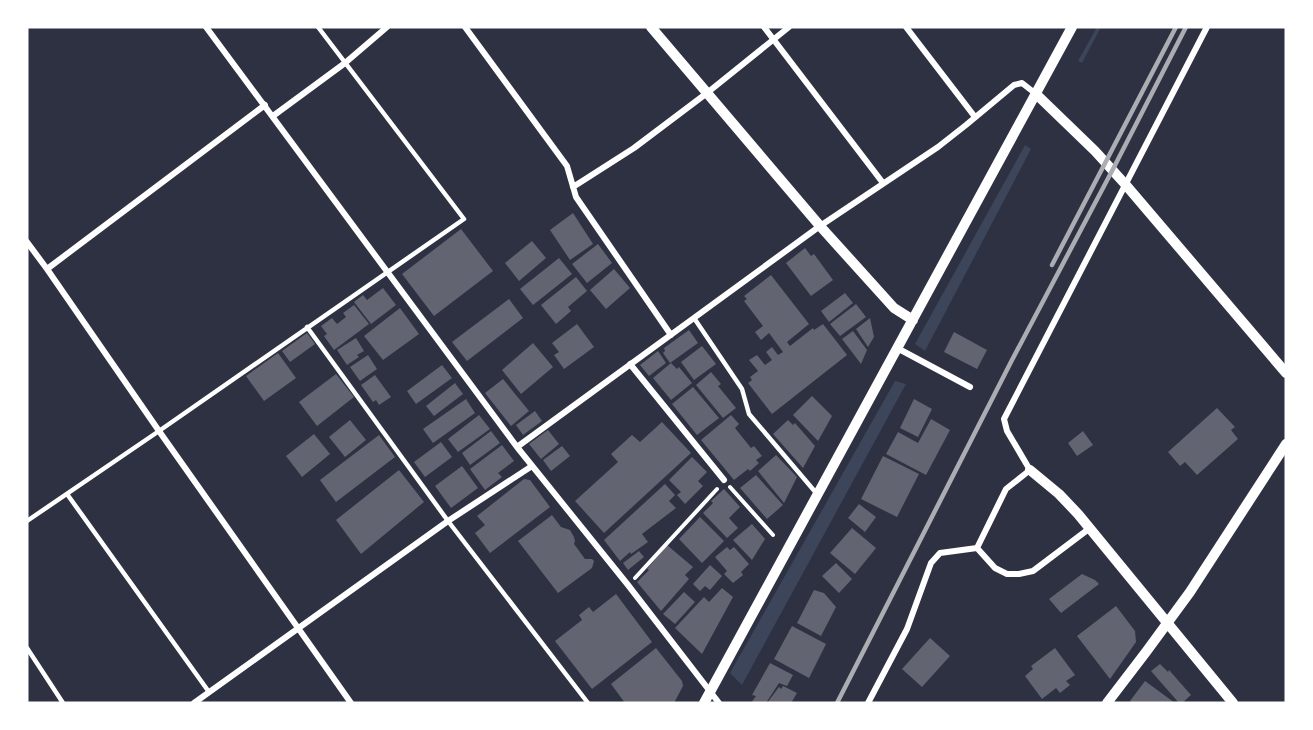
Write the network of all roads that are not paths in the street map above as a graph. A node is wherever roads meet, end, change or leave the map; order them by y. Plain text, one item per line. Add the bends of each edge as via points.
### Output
1 (206, 27) edge
2 (318, 27) edge
3 (387, 27) edge
4 (465, 27) edge
5 (651, 27) edge
6 (764, 27) edge
7 (789, 27) edge
8 (906, 27) edge
9 (1072, 27) edge
10 (1207, 27) edge
11 (774, 39) junction
12 (345, 63) junction
13 (707, 93) junction
14 (1036, 94) junction
15 (265, 105) junction
16 (273, 116) junction
17 (975, 117) junction
18 (883, 183) junction
19 (1125, 184) junction
20 (573, 187) junction
21 (820, 226) junction
22 (27, 242) edge
23 (47, 269) junction
24 (387, 272) junction
25 (694, 318) junction
26 (913, 320) junction
27 (307, 327) junction
28 (671, 335) junction
29 (897, 348) junction
30 (630, 364) junction
31 (1286, 373) edge
32 (970, 387) dead end
33 (159, 431) junction
34 (517, 447) junction
35 (1285, 448) edge
36 (532, 466) junction
37 (1030, 470) junction
38 (724, 480) road end
39 (67, 494) junction
40 (818, 494) junction
41 (27, 521) edge
42 (448, 521) junction
43 (1090, 528) junction
44 (977, 548) junction
45 (1167, 623) junction
46 (299, 628) junction
47 (27, 648) edge
48 (209, 692) junction
49 (710, 692) junction
50 (63, 703) edge
51 (194, 703) edge
52 (351, 703) edge
53 (588, 703) edge
54 (704, 703) edge
55 (719, 703) edge
56 (868, 703) edge
57 (1107, 703) edge
58 (1233, 703) edge

1 - 15 street
2 - 12 lane
3 - 12 street
4 - 20 street via 567,166
5 - 13 street
6 - 11 street
7 - 11 street
8 - 17 street
9 - 14 street
10 - 19 street
11 - 13 street
11 - 18 street
12 - 16 street
12 - 24 lane via 464,219
13 - 20 street via 634,148
13 - 21 street
14 - 17 street via 1019,83
14 - 19 street
14 - 26 street
15 - 16 street
15 - 23 street
16 - 24 street
17 - 18 street
18 - 21 street
19 - 31 street
19 - 37 street via 1004,419
20 - 28 street via 576,197
21 - 25 street
21 - 26 street via 894,308
22 - 23 street
23 - 33 street
24 - 27 lane
24 - 34 street
25 - 28 street
25 - 40 lane via 742,388 749,414
26 - 29 street
27 - 33 lane
27 - 42 lane
28 - 30 street
29 - 32 street
29 - 40 street
30 - 34 street
30 - 38 street
33 - 39 lane
33 - 46 street
34 - 36 street
35 - 45 street
36 - 42 street
36 - 49 street
37 - 43 street
37 - 44 street via 1006,489
39 - 41 lane
39 - 48 lane
40 - 49 street
42 - 46 street
42 - 53 lane
43 - 44 street via 1033,571 1019,574 1006,574 995,568
43 - 45 street
44 - 56 street via 940,553 931,563 907,629
45 - 57 street
45 - 58 street
46 - 48 street
46 - 52 street
47 - 50 lane
48 - 51 street
49 - 54 street
49 - 55 street

